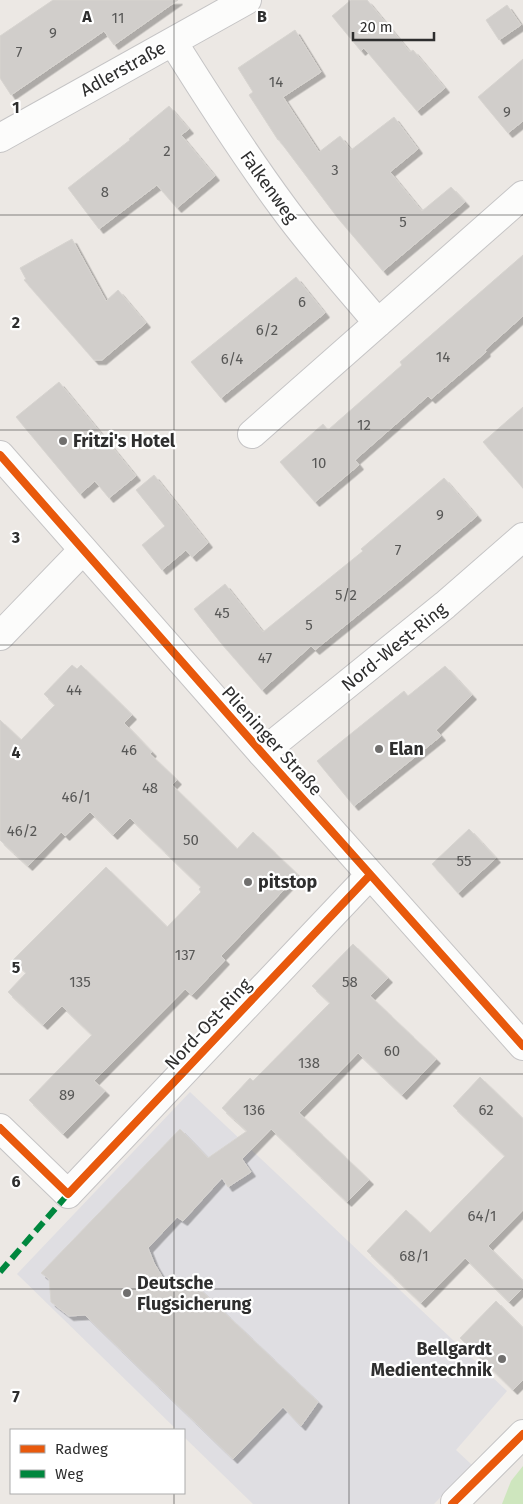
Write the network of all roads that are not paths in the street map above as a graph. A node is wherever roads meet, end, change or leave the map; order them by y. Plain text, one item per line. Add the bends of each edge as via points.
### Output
1 (247, 0) edge
2 (173, 42) junction
3 (0, 138) edge
4 (523, 196) edge
5 (378, 323) junction
6 (252, 434) dead end
7 (0, 455) edge
8 (523, 537) edge
9 (84, 550) junction
10 (0, 636) edge
11 (262, 753) junction
12 (370, 875) junction
13 (523, 1046) edge
14 (0, 1128) edge
15 (523, 1434) edge
16 (454, 1502) dead end

1 - 2 street, Adlerstraße
2 - 3 street, Adlerstraße
2 - 5 street, Falkenweg via 284,209
4 - 5 street
5 - 6 street
7 - 9 street, Plieninger Straße
8 - 11 street, Nord-West-Ring via 446,605
9 - 10 street
9 - 11 street, Plieninger Straße
11 - 12 street, Plieninger Straße
12 - 13 street, Plieninger Straße
12 - 14 street, Nord-Ost-Ring via 68,1194
15 - 16 street

